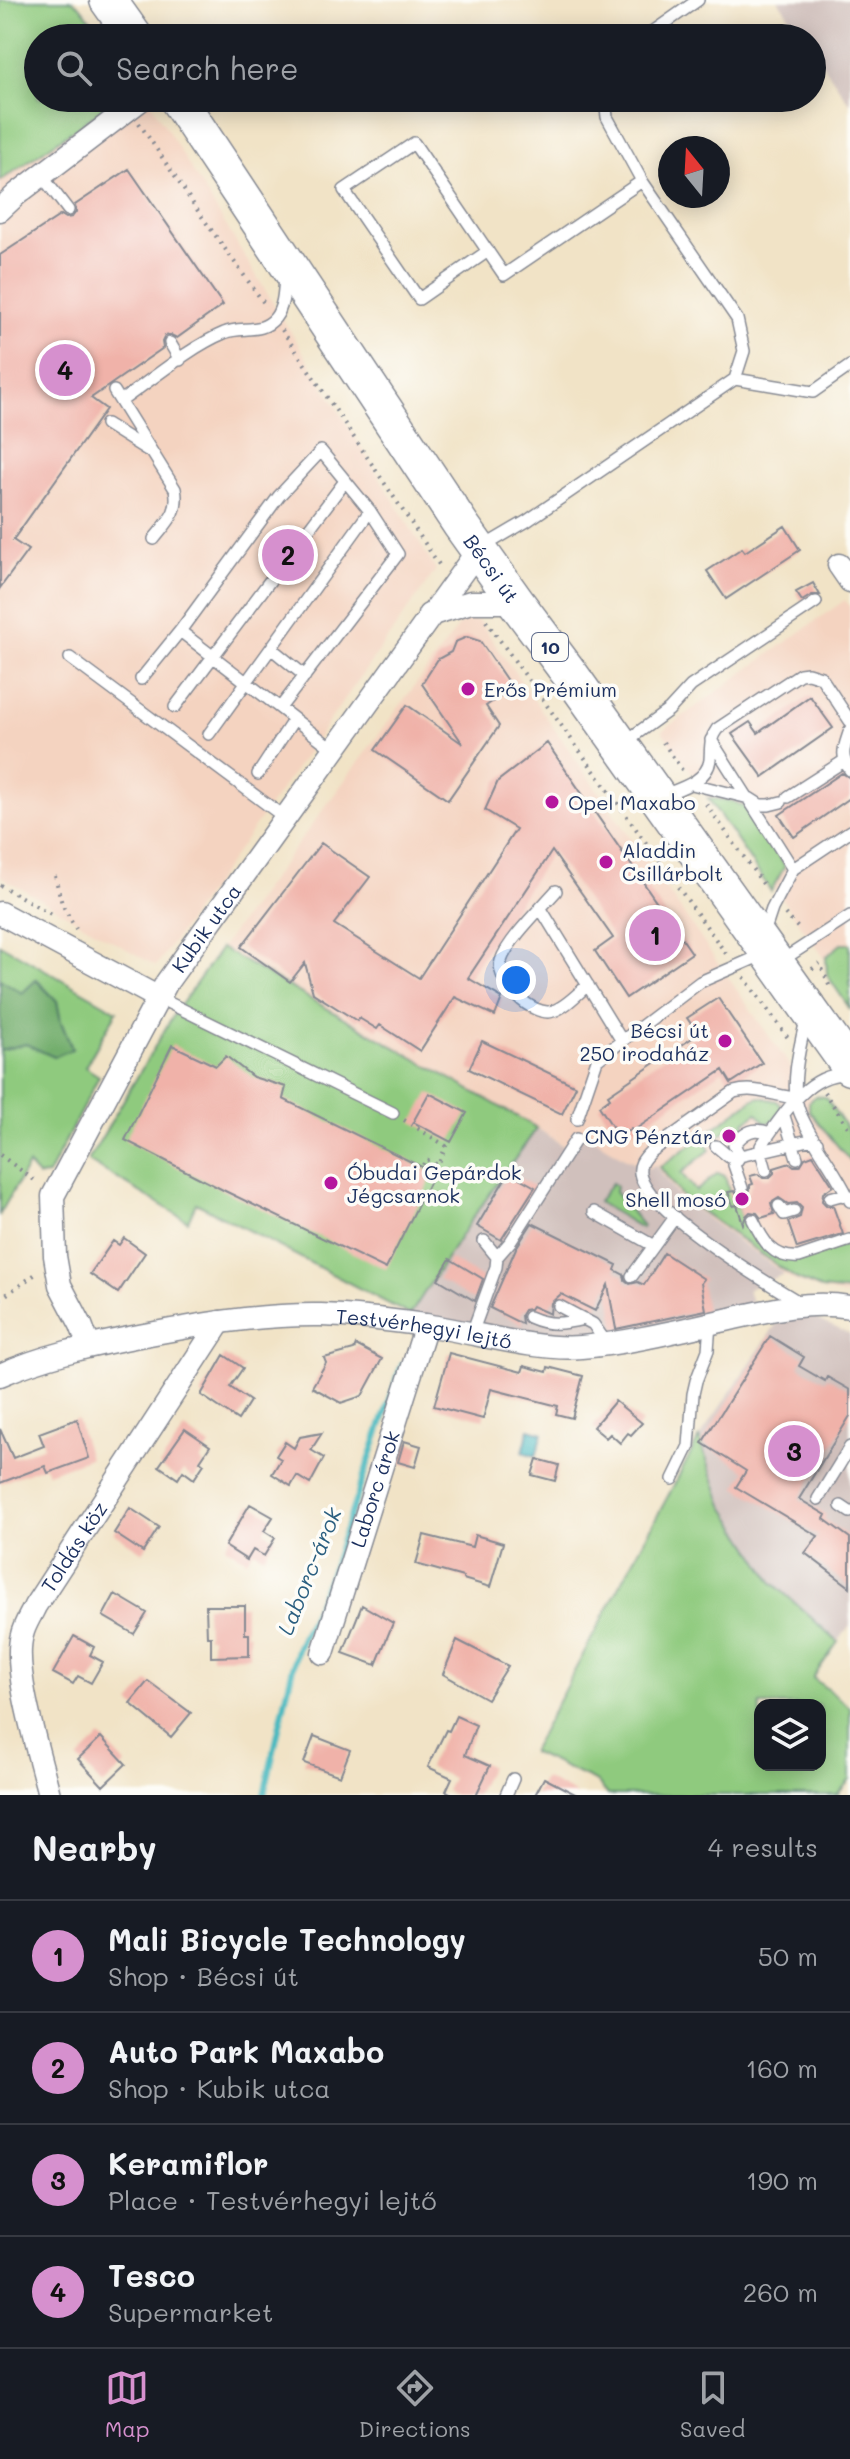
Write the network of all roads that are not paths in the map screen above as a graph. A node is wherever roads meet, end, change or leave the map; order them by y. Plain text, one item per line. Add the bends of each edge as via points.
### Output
1 (108, 0) edge
2 (698, 0) edge
3 (125, 24) edge
4 (664, 24) edge
5 (125, 112) edge
6 (186, 112) edge
7 (606, 112) edge
8 (42, 176) junction
9 (642, 181) junction
10 (0, 210) edge
11 (68, 210) dead end
12 (488, 251) junction
13 (286, 260) junction
14 (170, 343) dead end
15 (180, 360) junction
16 (850, 366) edge
17 (735, 379) junction
18 (106, 424) dead end
19 (155, 455) junction
20 (345, 481) junction
21 (370, 511) junction
22 (154, 539) dead end
23 (479, 549) junction
24 (516, 602) junction
25 (816, 602) dead end
26 (429, 615) junction
27 (180, 631) junction
28 (272, 649) junction
29 (213, 657) junction
30 (70, 658) dead end
31 (305, 676) junction
32 (141, 679) dead end
33 (247, 683) junction
34 (175, 707) dead end
35 (280, 708) junction
36 (294, 719) junction
37 (850, 721) edge
38 (850, 730) edge
39 (209, 734) dead end
40 (711, 740) junction
41 (621, 745) junction
42 (333, 749) junction
43 (847, 766) edge
44 (258, 774) dead end
45 (692, 784) junction
46 (658, 797) junction
47 (749, 798) junction
48 (284, 817) junction
49 (850, 831) edge
50 (793, 869) junction
51 (556, 891) dead end
52 (541, 909) junction
53 (0, 913) edge
54 (850, 916) edge
55 (769, 952) junction
56 (588, 985) junction
57 (157, 997) junction
58 (808, 1007) junction
59 (622, 1041) junction
60 (850, 1067) edge
61 (850, 1074) edge
62 (796, 1098) junction
63 (393, 1113) road end
64 (784, 1116) junction
65 (577, 1119) dead end
66 (770, 1133) junction
67 (576, 1139) dead end
68 (817, 1142) junction
69 (792, 1144) junction
70 (716, 1146) dead end
71 (761, 1152) junction
72 (740, 1156) junction
73 (797, 1158) dead end
74 (766, 1170) dead end
75 (742, 1188) dead end
76 (830, 1198) dead end
77 (849, 1199) edge
78 (779, 1206) dead end
79 (794, 1211) dead end
80 (594, 1212) dead end
81 (675, 1217) junction
82 (753, 1220) dead end
83 (850, 1240) edge
84 (484, 1241) dead end
85 (654, 1246) junction
86 (497, 1257) junction
87 (632, 1276) dead end
88 (559, 1306) dead end
89 (805, 1306) junction
90 (850, 1307) edge
91 (529, 1317) dead end
92 (584, 1319) junction
93 (220, 1322) junction
94 (710, 1324) junction
95 (426, 1325) junction
96 (472, 1333) junction
97 (607, 1344) junction
98 (89, 1346) junction
99 (0, 1375) edge
100 (850, 1447) edge
101 (673, 1479) dead end
102 (818, 1499) dead end
103 (323, 1653) dead end
104 (513, 1779) dead end
105 (49, 1795) edge
106 (506, 1795) edge

1 - 3 main road
2 - 4 lane
5 - 8 street
6 - 13 main road, Bécsi út / 10
7 - 9 lane
8 - 10 street
8 - 11 lane
9 - 12 lane via 504,275
9 - 17 lane via 737,319 744,351
12 - 12 lane via 414,143 344,190 419,299
13 - 15 lane via 275,318 260,328 224,333
13 - 23 main road, Bécsi út / 10
14 - 15 lane
15 - 19 lane via 118,396
16 - 17 lane via 813,392
17 - 23 lane
18 - 19 lane
19 - 22 lane via 175,489 177,503
20 - 21 lane
20 - 27 lane via 321,451 279,496
20 - 29 lane
21 - 28 lane
21 - 31 lane via 398,554
23 - 24 main road, Bécsi út / 10
23 - 26 street, Kubik utca
24 - 26 street via 471,602
24 - 41 main road, Bécsi út / 10
25 - 41 lane via 691,686 669,710
26 - 42 street, Kubik utca
27 - 29 lane
27 - 32 lane
28 - 31 lane
28 - 33 lane
29 - 33 lane
29 - 34 lane
30 - 48 lane
31 - 35 lane
33 - 35 lane
33 - 39 lane
35 - 36 lane
36 - 42 lane
36 - 44 lane
37 - 40 lane via 821,677 800,674 717,729
38 - 43 lane via 842,752
40 - 45 lane via 708,767
40 - 47 lane
41 - 46 main road, Bécsi út / 10
42 - 48 street, Kubik utca
43 - 47 lane via 769,805
45 - 46 lane
45 - 47 lane
46 - 55 main road, Bécsi út / 10
47 - 50 lane
48 - 57 street, Kubik utca
49 - 50 lane
50 - 55 lane via 776,901
51 - 52 lane
52 - 56 lane
52 - 56 lane via 508,948 501,962 504,981 542,1013 561,1007
53 - 57 street
54 - 55 lane via 812,941
55 - 58 main road, Bécsi út / 10
55 - 59 lane via 700,982
56 - 59 lane
57 - 63 lane
57 - 98 street, Kubik utca via 53,1196 60,1285
58 - 60 main road, Bécsi út / 10
58 - 62 lane
59 - 65 lane via 597,1060
61 - 62 lane via 817,1082
62 - 64 lane
62 - 68 lane
62 - 81 lane via 765,1090 734,1092 651,1151 642,1160 642,1179
64 - 66 lane
64 - 69 lane
66 - 71 lane
66 - 72 lane via 751,1130 734,1145
67 - 86 lane
68 - 69 lane
68 - 77 lane
69 - 71 lane
69 - 73 lane
70 - 72 lane via 729,1157
71 - 72 lane
71 - 74 lane
72 - 75 lane via 734,1165
76 - 77 lane
78 - 79 lane via 784,1214
80 - 85 lane
81 - 85 lane
81 - 89 lane
82 - 83 lane via 767,1247 790,1258
84 - 86 lane
85 - 87 lane
86 - 96 lane
88 - 92 lane
89 - 90 street, Testvérhegyi lejtő
89 - 94 street, Testvérhegyi lejtő
91 - 92 lane via 561,1325
92 - 97 lane
93 - 95 street, Testvérhegyi lejtő via 318,1315
93 - 98 street, Testvérhegyi lejtő
93 - 105 street, Toldás köz via 22,1632 22,1684
94 - 97 street, Testvérhegyi lejtő
94 - 101 lane via 708,1350 693,1394 689,1446
95 - 96 street, Testvérhegyi lejtő
95 - 103 street, Laborc árok
96 - 97 street, Testvérhegyi lejtő via 540,1345
98 - 99 street, Testvérhegyi lejtő
100 - 102 lane
104 - 106 lane

